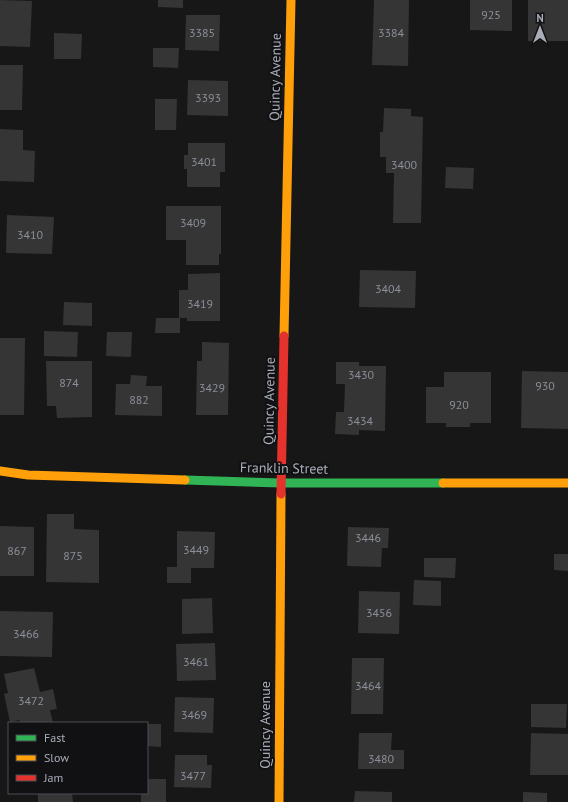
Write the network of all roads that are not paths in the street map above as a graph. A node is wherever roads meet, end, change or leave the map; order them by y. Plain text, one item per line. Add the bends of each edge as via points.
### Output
1 (291, 0) edge
2 (0, 470) edge
3 (281, 483) junction
4 (568, 483) edge
5 (279, 802) edge

1 - 3 street, Quincy Avenue
2 - 3 street, Franklin Street via 28,475
3 - 4 street, Franklin Street
3 - 5 street, Quincy Avenue

